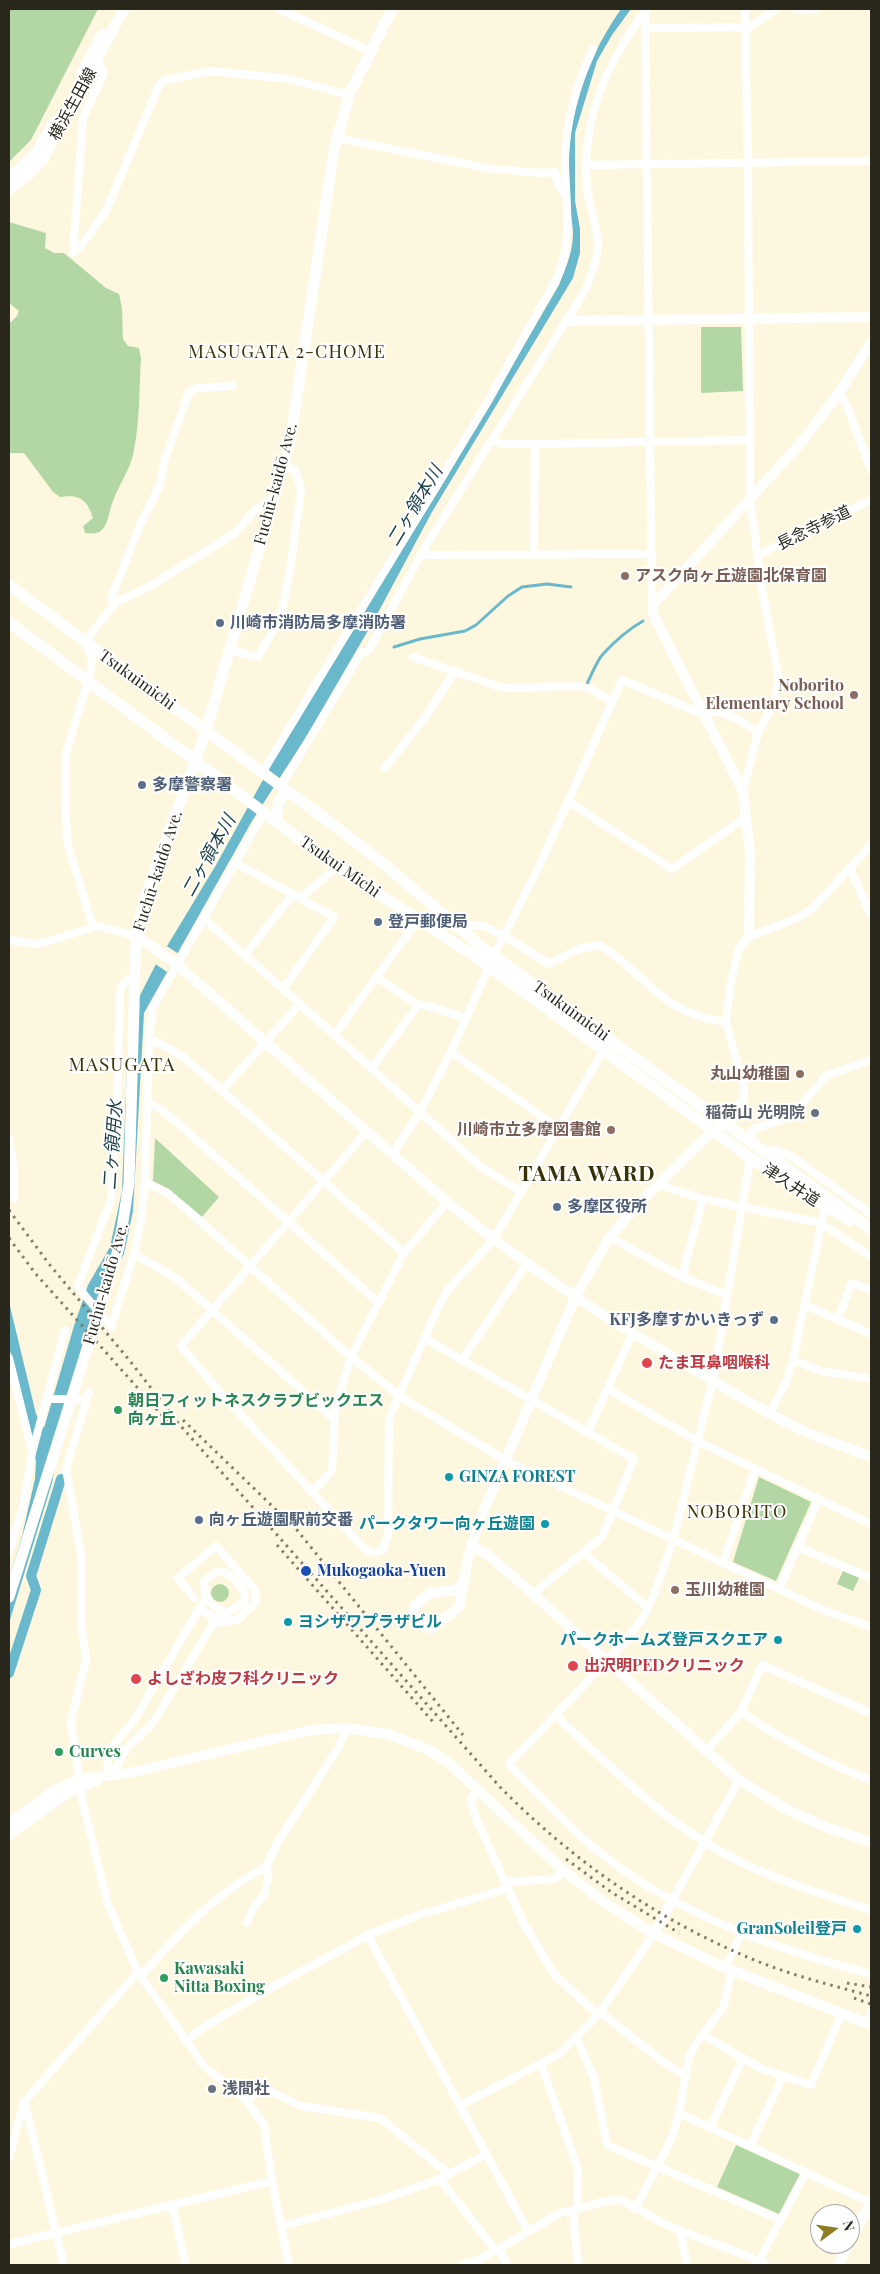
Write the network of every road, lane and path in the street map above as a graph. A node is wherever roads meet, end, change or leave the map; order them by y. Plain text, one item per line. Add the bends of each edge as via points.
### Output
1 (116, 9) edge
2 (124, 9) edge
3 (279, 9) edge
4 (392, 9) edge
5 (745, 9) edge
6 (776, 9) edge
7 (796, 9) edge
8 (815, 9) edge
9 (646, 10) edge
10 (745, 27) junction
11 (646, 28) junction
12 (593, 48) dead end
13 (370, 51) junction
14 (97, 60) junction
15 (349, 95) junction
16 (337, 138) junction
17 (871, 161) edge
18 (747, 162) junction
19 (648, 164) junction
20 (586, 165) junction
21 (9, 180) edge
22 (9, 190) edge
23 (566, 196) junction
24 (871, 317) edge
25 (748, 318) junction
26 (566, 320) junction
27 (648, 320) junction
28 (871, 342) edge
29 (233, 386) dead end
30 (839, 393) junction
31 (749, 440) junction
32 (493, 441) junction
33 (650, 442) junction
34 (535, 444) junction
35 (282, 465) junction
36 (871, 470) edge
37 (272, 498) junction
38 (750, 498) junction
39 (871, 500) edge
40 (534, 554) junction
41 (651, 554) junction
42 (421, 555) junction
43 (758, 556) junction
44 (9, 585) edge
45 (115, 603) junction
46 (652, 606) junction
47 (9, 622) edge
48 (85, 642) junction
49 (230, 650) junction
50 (413, 657) dead end
51 (454, 672) junction
52 (89, 682) junction
53 (612, 702) junction
54 (703, 714) junction
55 (206, 731) junction
56 (758, 733) junction
57 (196, 762) junction
58 (385, 768) dead end
59 (264, 773) junction
60 (282, 787) junction
61 (743, 791) junction
62 (568, 801) junction
63 (263, 812) junction
64 (746, 817) junction
65 (277, 822) junction
66 (871, 845) edge
67 (236, 863) junction
68 (337, 867) junction
69 (850, 868) junction
70 (293, 894) junction
71 (301, 898) junction
72 (871, 915) edge
73 (204, 918) junction
74 (418, 920) junction
75 (454, 924) junction
76 (92, 927) junction
77 (136, 936) junction
78 (504, 936) junction
79 (748, 937) junction
80 (9, 940) edge
81 (245, 955) junction
82 (494, 955) junction
83 (175, 963) junction
84 (489, 966) junction
85 (135, 975) junction
86 (378, 977) junction
87 (283, 989) junction
88 (300, 1004) junction
89 (418, 1005) junction
90 (465, 1018) junction
91 (726, 1022) junction
92 (335, 1034) junction
93 (149, 1038) junction
94 (610, 1039) junction
95 (266, 1042) junction
96 (603, 1051) junction
97 (451, 1052) junction
98 (871, 1060) edge
99 (372, 1068) junction
100 (222, 1090) junction
101 (743, 1100) joint
102 (147, 1102) junction
103 (420, 1112) junction
104 (726, 1124) junction
105 (558, 1128) junction
106 (366, 1132) junction
107 (713, 1132) junction
108 (9, 1138) edge
109 (751, 1142) junction
110 (766, 1153) junction
111 (392, 1155) junction
112 (750, 1158) junction
113 (324, 1181) junction
114 (145, 1182) junction
115 (657, 1184) junction
116 (521, 1192) junction
117 (14, 1198) dead end
118 (703, 1199) junction
119 (447, 1202) junction
120 (826, 1207) junction
121 (742, 1208) junction
122 (871, 1214) edge
123 (288, 1222) junction
124 (820, 1222) junction
125 (871, 1229) edge
126 (871, 1234) edge
127 (610, 1237) junction
128 (493, 1240) junction
129 (404, 1253) junction
130 (134, 1254) junction
131 (871, 1257) edge
132 (526, 1264) junction
133 (249, 1265) junction
134 (682, 1277) junction
135 (871, 1290) edge
136 (728, 1295) junction
137 (575, 1298) junction
138 (378, 1302) junction
139 (805, 1304) junction
140 (211, 1310) junction
141 (838, 1320) junction
142 (65, 1330) dead end
143 (632, 1334) junction
144 (871, 1334) edge
145 (424, 1338) junction
146 (351, 1356) junction
147 (9, 1358) edge
148 (462, 1360) junction
149 (793, 1360) junction
150 (871, 1379) edge
151 (713, 1380) junction
152 (608, 1389) junction
153 (400, 1396) junction
154 (50, 1399) junction
155 (531, 1400) junction
156 (770, 1413) junction
157 (334, 1419) junction
158 (588, 1432) junction
159 (699, 1442) junction
160 (33, 1449) junction
161 (871, 1456) edge
162 (505, 1460) junction
163 (755, 1469) junction
164 (312, 1492) junction
165 (820, 1499) junction
166 (611, 1511) junction
167 (871, 1524) edge
168 (673, 1541) junction
169 (472, 1545) junction
170 (798, 1547) junction
171 (9, 1551) edge
172 (583, 1552) junction
173 (723, 1564) junction
174 (871, 1578) edge
175 (464, 1581) junction
176 (778, 1589) junction
177 (533, 1594) junction
178 (9, 1597) edge
179 (206, 1597) junction
180 (194, 1598) dead end
181 (648, 1608) junction
182 (226, 1612) junction
183 (196, 1614) junction
184 (216, 1623) junction
185 (871, 1627) edge
186 (607, 1661) junction
187 (741, 1712) junction
188 (871, 1712) edge
189 (556, 1716) junction
190 (347, 1728) junction
191 (706, 1751) junction
192 (109, 1776) junction
193 (739, 1780) junction
194 (871, 1780) edge
195 (79, 1783) junction
196 (478, 1789) junction
197 (9, 1822) edge
198 (9, 1835) edge
199 (705, 1842) junction
200 (871, 1842) edge
201 (267, 1866) junction
202 (564, 1872) junction
203 (508, 1885) junction
204 (673, 1899) junction
205 (871, 1910) edge
206 (248, 1923) dead end
207 (741, 1933) junction
208 (654, 1934) junction
209 (368, 1936) junction
210 (729, 1969) junction
211 (140, 1974) junction
212 (871, 1974) edge
213 (871, 2012) edge
214 (599, 2013) junction
215 (842, 2013) junction
216 (870, 2024) edge
217 (703, 2035) junction
218 (576, 2036) junction
219 (186, 2041) junction
220 (743, 2058) junction
221 (541, 2064) junction
222 (685, 2076) junction
223 (783, 2076) junction
224 (247, 2101) junction
225 (24, 2102) junction
226 (460, 2106) junction
227 (679, 2113) junction
228 (710, 2128) junction
229 (750, 2146) junction
230 (487, 2154) junction
231 (9, 2157) edge
232 (657, 2167) junction
233 (806, 2172) junction
234 (449, 2174) junction
235 (440, 2179) junction
236 (272, 2181) junction
237 (871, 2202) edge
238 (172, 2205) junction
239 (576, 2209) junction
240 (635, 2209) junction
241 (781, 2220) junction
242 (860, 2223) edge
243 (282, 2226) junction
244 (528, 2231) junction
245 (680, 2231) junction
246 (56, 2233) junction
247 (9, 2244) edge
248 (497, 2249) junction
249 (844, 2254) edge
250 (762, 2263) edge
251 (64, 2265) edge
252 (186, 2265) edge
253 (289, 2265) edge
254 (461, 2265) edge
255 (507, 2265) edge
256 (578, 2265) edge
257 (688, 2265) edge
258 (838, 2265) edge

1 - 21 main road, 横浜生田線 via 36,152
2 - 14 main road, 横浜生田線
3 - 13 street
4 - 13 main road, Fuchū-kaidō Ave.
5 - 10 street
6 - 10 street
7 - 8 street
9 - 11 street
9 - 20 street via 608,69 592,116
10 - 11 street
10 - 18 street
11 - 19 street
12 - 23 street via 582,71 566,134
13 - 15 main road, Fuchū-kaidō Ave.
14 - 15 street via 104,73 83,118 73,253 79,250 107,209 160,85 165,80 211,71 290,78
14 - 22 main road, 横浜生田線 via 43,159
15 - 16 main road, Fuchū-kaidō Ave.
16 - 23 street via 492,169 542,174 555,172 558,185
16 - 35 main road, Fuchū-kaidō Ave. via 295,418
17 - 18 street
18 - 19 street
18 - 25 street
19 - 20 street
19 - 27 street
20 - 26 street via 587,190 598,246 586,289
23 - 59 street via 568,243 565,262 554,285
24 - 25 street
25 - 27 street
25 - 31 street
26 - 27 street
26 - 32 street
27 - 33 street
28 - 30 street
29 - 45 street via 197,388 189,392 165,459 160,485 139,527 114,591 111,600
30 - 36 street
30 - 38 street via 800,444
31 - 33 street
31 - 38 street
32 - 34 street
32 - 42 street
33 - 34 street
33 - 41 street
34 - 40 street
35 - 37 main road, Fuchū-kaidō Ave.
35 - 49 street via 295,470 301,489 280,618 258,657
37 - 45 street via 256,509 235,533 152,585
37 - 49 main road, Fuchū-kaidō Ave.
38 - 43 street
38 - 46 street
39 - 43 street, 長念寺参道
40 - 41 street
40 - 42 street
41 - 46 street
42 - 60 street via 370,648 362,652
43 - 56 street via 779,679 774,700
44 - 48 main road, Tsukuimichi
45 - 48 street
46 - 54 street
47 - 52 main road, Tsukuimichi
48 - 52 street via 92,659
48 - 55 main road, Tsukuimichi
49 - 55 main road, Fuchū-kaidō Ave.
50 - 51 street
51 - 53 street via 503,688 579,686 591,689
51 - 58 street via 427,715
52 - 57 main road, Tsukuimichi
52 - 76 street via 66,752 65,777 67,842
53 - 54 street via 622,680
53 - 62 street
54 - 56 street via 719,712 738,719
54 - 61 street
55 - 57 main road, Fuchū-kaidō Ave.
55 - 59 main road, Tsukuimichi
56 - 61 street
57 - 63 main road, Tsukuimichi
57 - 77 main road, Fuchū-kaidō Ave. via 145,898
59 - 60 main road, Tsukuimichi
60 - 65 main road
60 - 75 main road, Tsukuimichi via 379,860
61 - 64 street
62 - 64 street via 672,869
62 - 78 street
63 - 65 main road, Tsukui Michi
63 - 67 street
64 - 79 street via 751,866
65 - 68 main road, Tsukui Michi
66 - 69 street
67 - 70 street
67 - 73 street
68 - 71 street
68 - 74 main road, Tsukui Michi
69 - 72 street
69 - 79 street via 812,909
70 - 71 street
70 - 81 street
71 - 87 street via 334,917
73 - 81 street
73 - 83 street
74 - 84 main road, Tsukui Michi
74 - 86 street
75 - 78 street via 482,926
75 - 82 main road, Tsukuimichi
76 - 77 street
76 - 80 street via 34,944
77 - 83 street
77 - 85 main road, Fuchū-kaidō Ave.
78 - 82 street
78 - 91 street via 548,964 579,949 600,945 672,1005 705,1020
79 - 91 street via 735,963
81 - 87 street
82 - 84 street
82 - 94 main road, Tsukuimichi
83 - 93 street via 153,1006
83 - 95 street
84 - 90 street
84 - 96 main road, Tsukui Michi
85 - 130 street via 122,985 120,992 111,1200 78,1285 111,1327
85 - 178 main road, Fuchū-kaidō Ave. via 129,1183 119,1247
86 - 89 street
86 - 92 street
87 - 88 street
88 - 92 street
88 - 95 street
89 - 90 street
89 - 99 street
90 - 97 street
91 - 101 street via 744,1087
92 - 99 street
93 - 100 street via 182,1056
93 - 102 street
94 - 96 street
94 - 104 main road, Tsukuimichi
95 - 100 street
95 - 106 street
96 - 105 street
96 - 107 main road, Tsukui Michi
97 - 103 street
97 - 105 street
98 - 109 street via 826,1076 790,1118 756,1128 751,1132
99 - 103 street
100 - 113 street
101 - 104 street
102 - 114 street
102 - 123 street via 180,1125
103 - 111 street
103 - 116 street via 480,1166
104 - 107 street
104 - 109 main road, Tsukuimichi
105 - 116 street
106 - 111 street
106 - 113 street
107 - 112 main road, 津久井道
107 - 115 street
108 - 117 street
109 - 110 main road, Tsukuimichi
110 - 122 street via 773,1149 790,1156
110 - 125 main road, Tsukuimichi
111 - 119 street
112 - 120 main road, 津久井道
112 - 121 street
113 - 123 street
113 - 129 street
114 - 130 street
114 - 133 street via 167,1194
115 - 118 street
115 - 127 street
116 - 128 street
118 - 121 street
118 - 134 street
119 - 128 street
119 - 129 street
120 - 124 street
120 - 126 main road, 津久井道
121 - 124 street
121 - 136 street
123 - 133 street
123 - 138 street
124 - 131 street
124 - 139 street
127 - 134 street
127 - 137 street
128 - 132 street
128 - 145 street via 448,1290
129 - 138 street
130 - 140 street via 175,1277
132 - 137 street
132 - 148 street
133 - 140 street
133 - 146 street
134 - 136 street
135 - 141 street via 852,1283
136 - 151 street
137 - 143 street
137 - 155 street
138 - 146 street
139 - 141 street
139 - 149 street
140 - 157 street
140 - 164 street via 181,1346
141 - 144 street
142 - 154 street
143 - 151 street
143 - 152 street
145 - 148 street
145 - 153 street
146 - 153 street
146 - 157 street
147 - 160 street
148 - 155 street
149 - 150 street via 821,1371
149 - 156 street
151 - 156 street
151 - 159 street
152 - 158 street
152 - 159 street
153 - 162 street
153 - 164 street via 388,1427 388,1531 383,1550 368,1552
154 - 160 street
154 - 195 street via 85,1397 66,1470 81,1554 81,1622 86,1660 71,1722
155 - 158 street
155 - 162 street
156 - 161 street via 804,1431
157 - 164 street via 332,1471
158 - 166 street via 634,1459
159 - 163 street
159 - 168 street
160 - 171 street via 23,1507
162 - 166 street
162 - 169 street
163 - 165 street
163 - 173 street
165 - 167 street
165 - 170 street
166 - 168 street
166 - 172 street via 602,1537
168 - 173 street
168 - 181 street
169 - 175 street
169 - 177 street
170 - 174 street
170 - 176 street
172 - 177 street
172 - 181 street
173 - 176 street
175 - 175 street via 459,1607 433,1628 425,1626 413,1612 414,1606 430,1593 455,1590
176 - 185 street
177 - 186 street
179 - 182 street via 212,1606
179 - 182 street via 204,1581 218,1571 229,1574 246,1596 236,1608
179 - 183 street
180 - 184 street via 178,1578 216,1546 255,1590 256,1602 238,1619
181 - 186 street
182 - 184 street via 217,1616
183 - 184 street via 210,1614
183 - 192 street via 135,1718 112,1747 107,1765
184 - 192 street via 153,1723 125,1750
186 - 189 street
186 - 191 street
187 - 188 street via 762,1665
187 - 191 street
187 - 194 street via 784,1741
189 - 199 street via 637,1791
189 - 204 street via 509,1764 594,1848
190 - 192 street via 302,1731
190 - 196 street via 388,1734 429,1750
190 - 201 street via 338,1748 276,1845
191 - 193 street
192 - 195 street via 96,1775
193 - 199 street
193 - 200 street via 784,1808
195 - 197 street via 52,1792
195 - 198 street
195 - 211 street via 108,1904
196 - 202 street
196 - 203 street via 471,1800 476,1818
199 - 204 street
199 - 205 street via 753,1867
201 - 206 street via 264,1894
201 - 211 street via 239,1882 197,1914
202 - 203 street via 555,1879
202 - 208 street
203 - 209 street
203 - 214 street via 524,1924 554,1975
204 - 207 street
204 - 208 street
207 - 210 street
207 - 212 street
208 - 210 street
208 - 214 street
209 - 219 street via 260,1994
209 - 226 street
210 - 215 street
210 - 217 street via 723,2008
211 - 219 street
211 - 225 street
213 - 216 street
214 - 218 street
214 - 222 street
215 - 216 street
215 - 223 street via 811,2085
217 - 220 street
217 - 222 street via 689,2058
218 - 221 street via 558,2055
218 - 232 street via 594,2078 606,2145
219 - 224 street via 204,2066
220 - 223 street
220 - 228 street
221 - 226 street
221 - 239 street via 578,2169
222 - 227 street
223 - 229 street
224 - 234 street via 262,2087 301,2106 380,2118
224 - 236 street via 264,2125
225 - 231 street
225 - 246 street
226 - 230 street
227 - 228 street
227 - 232 street via 671,2140
228 - 229 street
229 - 233 street
230 - 234 street
230 - 244 street
232 - 240 street
232 - 241 street
233 - 237 street
233 - 241 street
234 - 235 street
235 - 243 street via 380,2200
235 - 248 street
236 - 238 street
236 - 243 street
237 - 242 street
238 - 246 street
238 - 252 street
239 - 240 street via 618,2200
239 - 244 street via 562,2212
239 - 256 street
240 - 245 street
241 - 250 street
243 - 253 street
244 - 248 street
245 - 250 street
245 - 257 street
246 - 247 street
246 - 251 street
248 - 254 street via 479,2260
248 - 255 street
249 - 258 street

